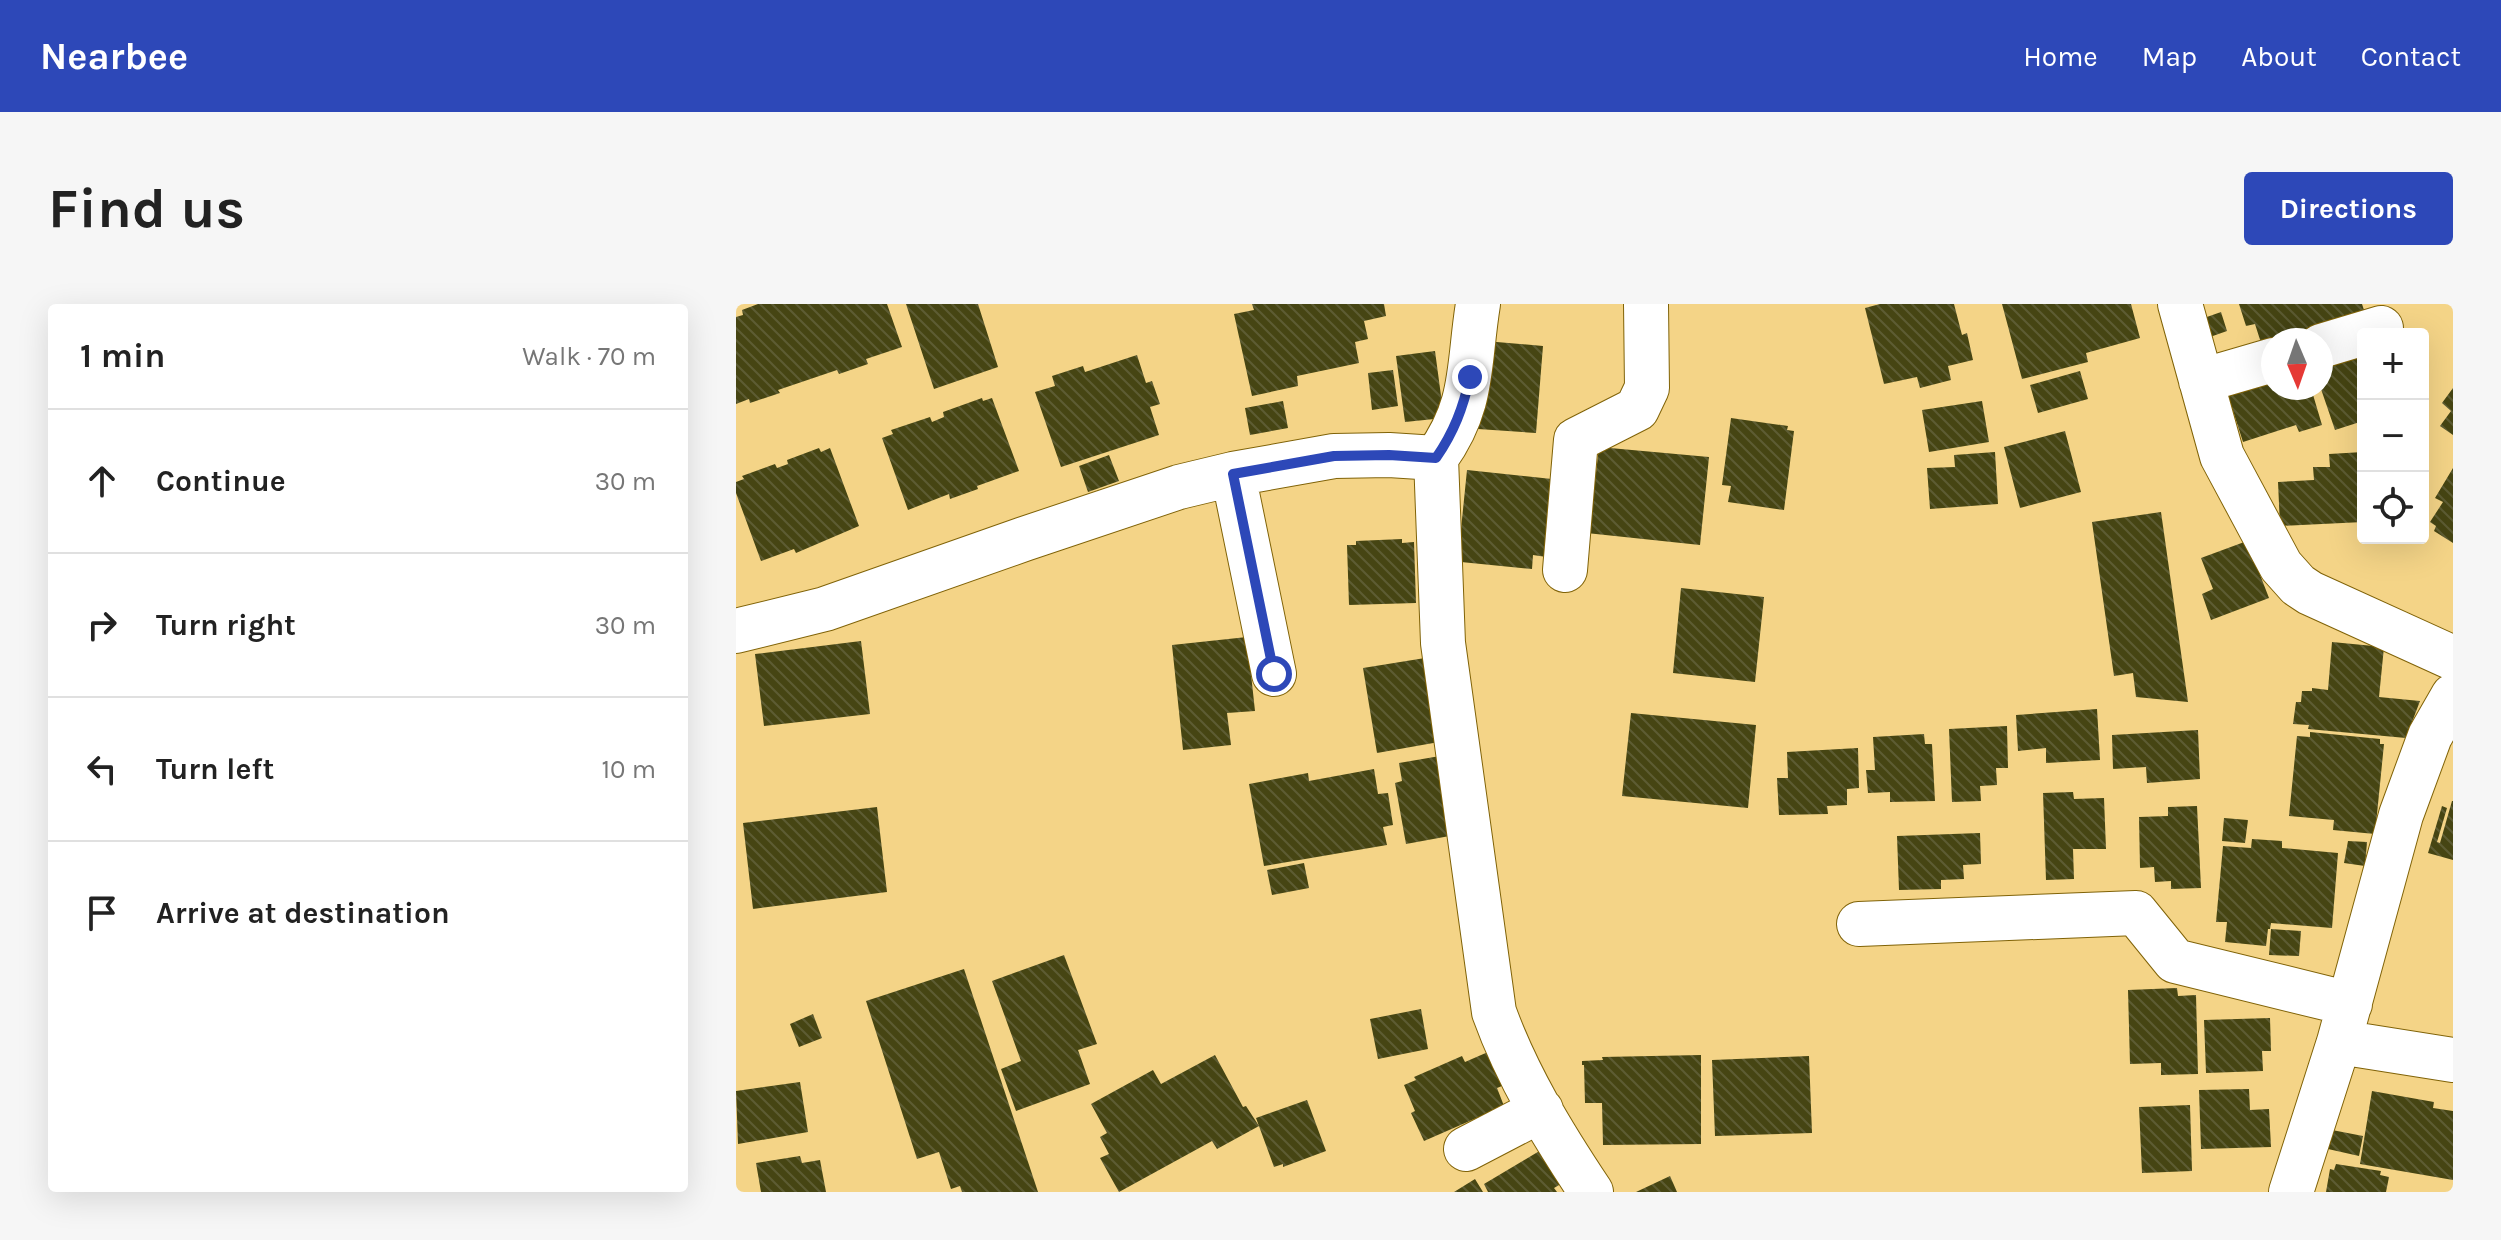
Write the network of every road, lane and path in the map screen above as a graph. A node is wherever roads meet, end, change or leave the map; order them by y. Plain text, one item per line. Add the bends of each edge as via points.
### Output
1 (1478, 304) edge
2 (1646, 304) edge
3 (2180, 304) edge
4 (2357, 335) edge
5 (2333, 342) edge
6 (2261, 364) edge
7 (2201, 381) junction
8 (1436, 458) junction
9 (1233, 474) junction
10 (1565, 570) dead end
11 (736, 631) edge
12 (2453, 658) edge
13 (1274, 674) dead end
14 (2453, 696) edge
15 (1859, 924) dead end
16 (2345, 1023) junction
17 (2453, 1060) edge
18 (1541, 1110) junction
19 (1466, 1149) dead end
20 (1591, 1192) edge
21 (2291, 1192) edge

1 - 8 street via 1461,414
2 - 10 street via 1647,388 1637,409 1576,440
3 - 7 street
4 - 5 street
6 - 7 street
7 - 12 street via 2222,456 2281,566 2298,585
8 - 9 street via 1334,456
8 - 18 street via 1443,643 1488,982 1506,1045
9 - 11 street via 1179,487 825,609
9 - 13 street
14 - 16 street via 2430,736 2401,815
15 - 16 street via 2136,913 2175,961
16 - 17 street
16 - 21 street
18 - 19 street
18 - 20 street

